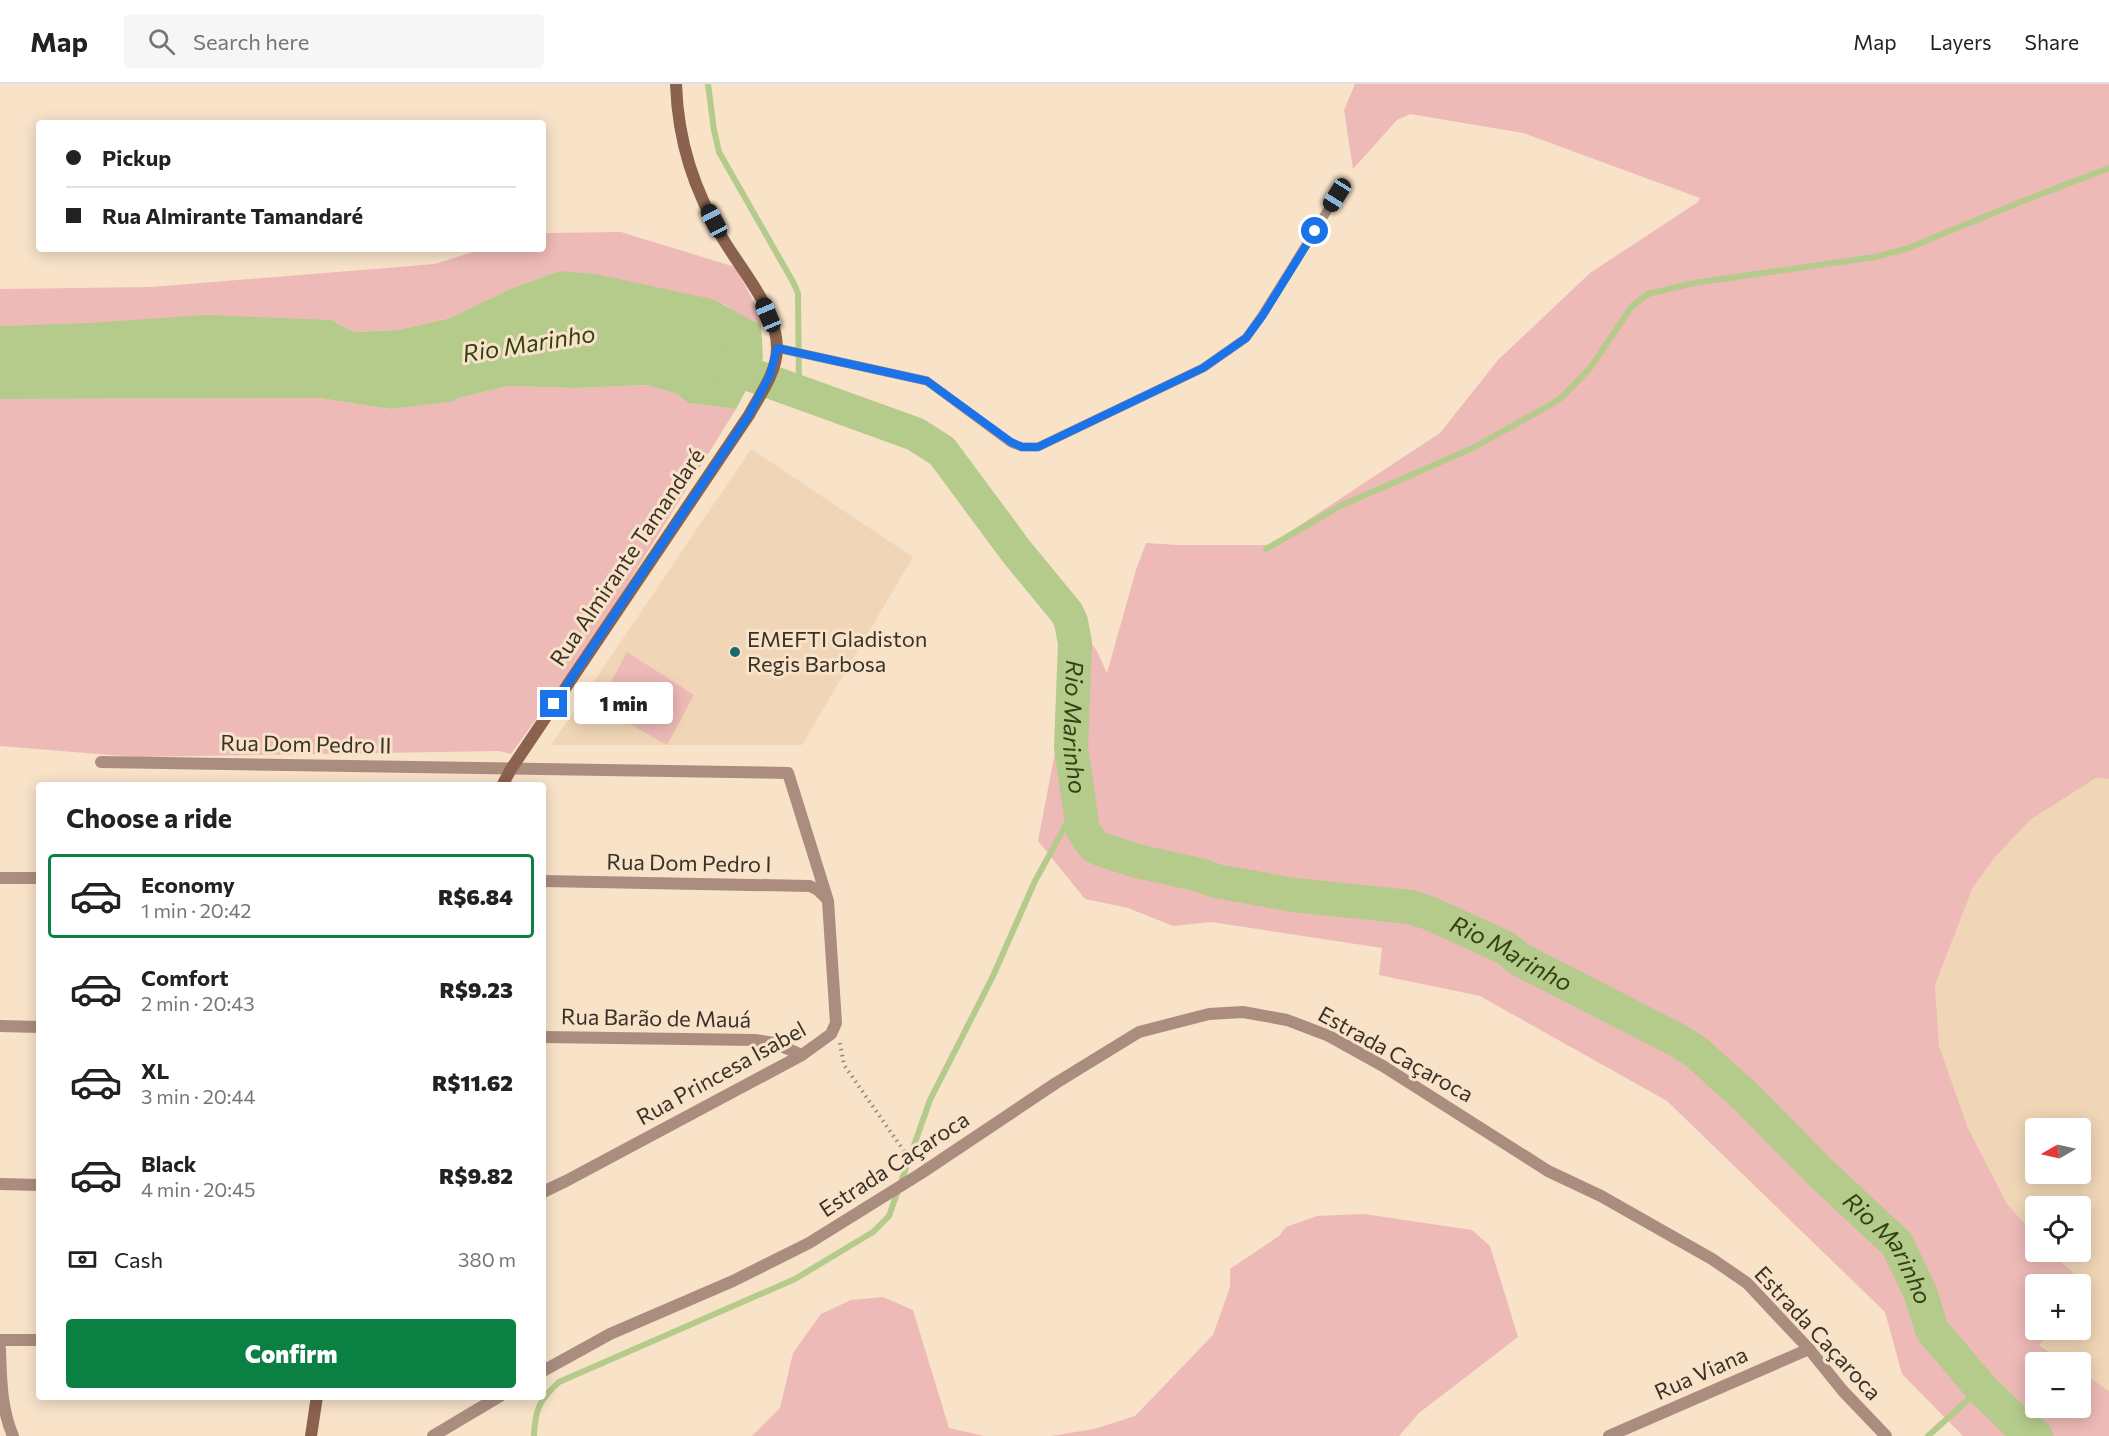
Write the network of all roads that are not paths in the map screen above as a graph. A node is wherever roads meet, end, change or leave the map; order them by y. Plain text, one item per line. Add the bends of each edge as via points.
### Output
1 (676, 84) edge
2 (1337, 195) dead end
3 (777, 352) junction
4 (101, 762) dead end
5 (511, 769) junction
6 (504, 782) edge
7 (0, 878) edge
8 (36, 878) edge
9 (546, 880) edge
10 (828, 901) junction
11 (0, 1026) edge
12 (36, 1027) edge
13 (546, 1037) edge
14 (802, 1055) junction
15 (0, 1184) edge
16 (36, 1185) edge
17 (546, 1191) edge
18 (0, 1340) edge
19 (36, 1340) edge
20 (0, 1349) edge
21 (1809, 1349) junction
22 (546, 1369) edge
23 (316, 1400) edge
24 (493, 1400) edge
25 (13, 1436) edge
26 (310, 1436) edge
27 (433, 1436) edge
28 (1609, 1436) edge
29 (1886, 1436) edge

1 - 3 main road via 685,157 723,240 763,302 774,328
2 - 3 lane via 1246,338 1203,368 1038,447 1011,442 927,381
3 - 5 main road, Rua Almirante Tamandaré via 749,415
4 - 5 street, Rua Dom Pedro II
5 - 6 main road, Rua Almirante Tamandaré
5 - 10 street, Rua Dom Pedro II via 788,772
7 - 8 street
9 - 10 street, Rua Dom Pedro I via 810,886
10 - 14 street, Rua Princesa Isabel via 836,1023 831,1034
11 - 12 street
13 - 14 street, Rua Barão de Mauá via 755,1040
14 - 17 street, Rua Princesa Isabel
15 - 16 street
18 - 19 street
20 - 25 street via 3,1400
21 - 22 street, Estrada Caçaroca via 1747,1283 1712,1259 1548,1171 1329,1036 1287,1020 1244,1012 1209,1014 1139,1032 809,1243 610,1334
21 - 28 street, Rua Viana
21 - 29 street, Estrada Caçaroca
23 - 26 main road
24 - 27 street

